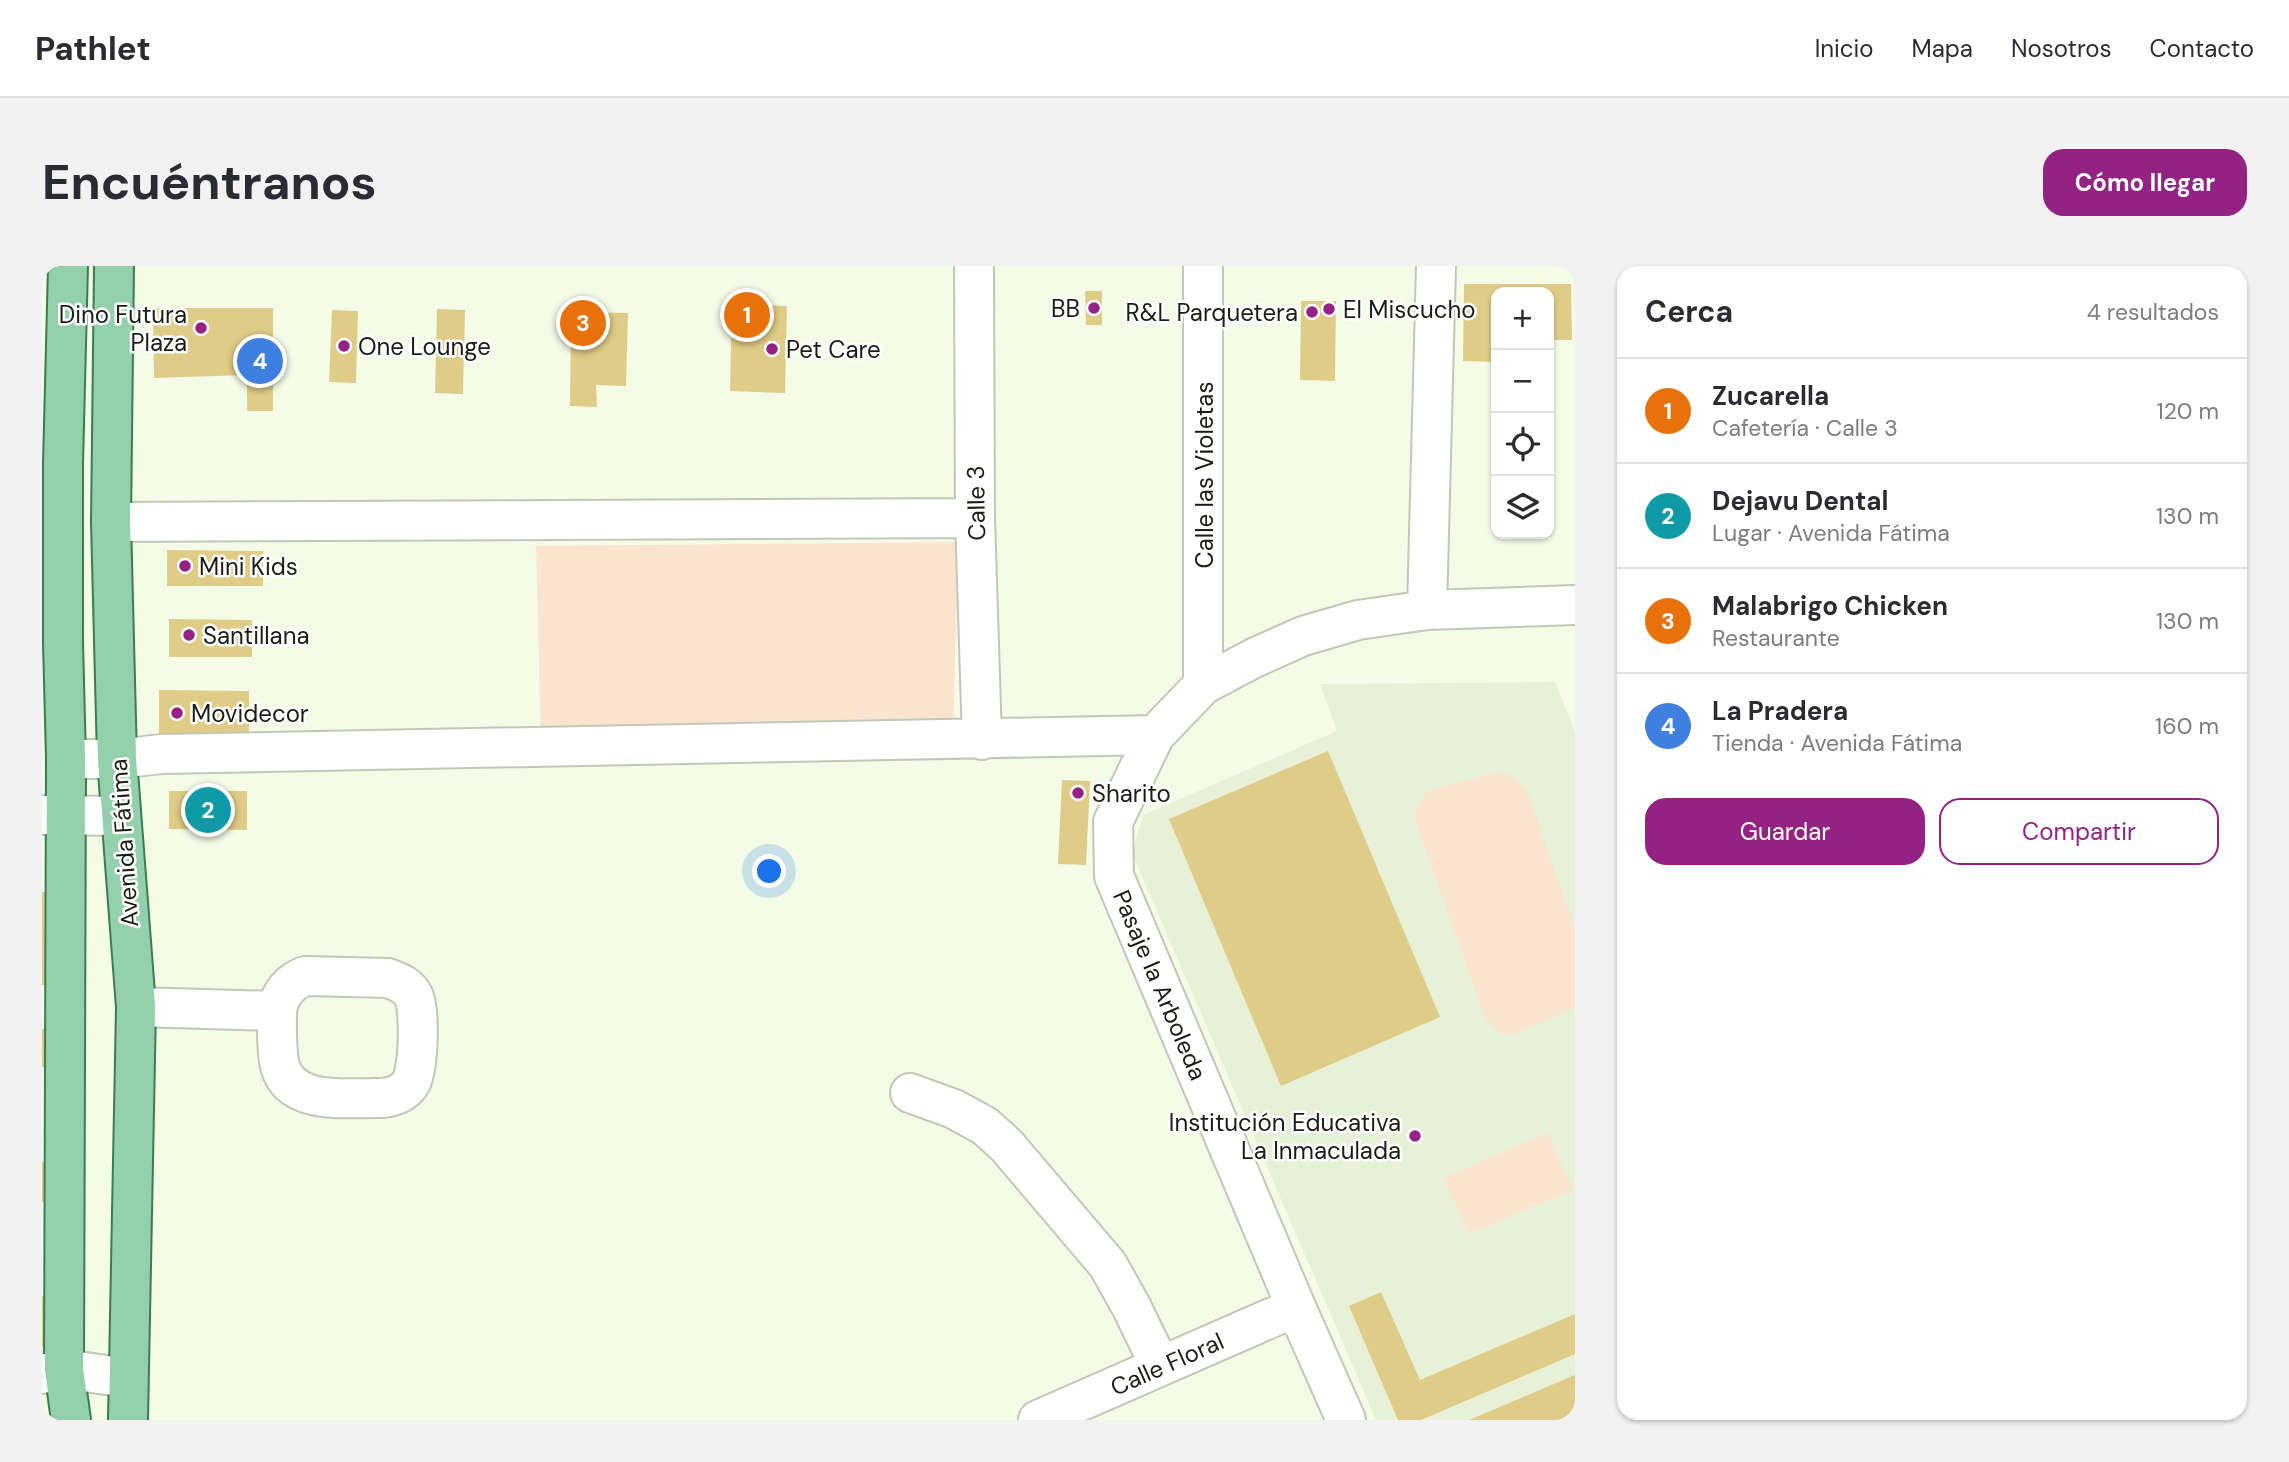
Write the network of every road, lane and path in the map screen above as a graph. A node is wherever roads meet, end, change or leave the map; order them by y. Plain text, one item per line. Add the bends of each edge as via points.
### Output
1 (68, 266) edge
2 (114, 266) edge
3 (974, 266) edge
4 (1203, 266) edge
5 (1436, 266) edge
6 (53, 464) edge
7 (975, 518) junction
8 (111, 522) junction
9 (1575, 605) edge
10 (1427, 610) junction
11 (52, 643) edge
12 (1203, 685) junction
13 (1155, 735) junction
14 (982, 740) junction
15 (66, 759) junction
16 (117, 759) junction
17 (54, 815) edge
18 (121, 816) junction
19 (136, 1007) junction
20 (277, 1011) dead end
21 (910, 1093) dead end
22 (1296, 1307) junction
23 (1160, 1366) junction
24 (53, 1372) edge
25 (127, 1378) junction
26 (71, 1420) edge
27 (128, 1420) edge
28 (1038, 1420) edge
29 (1346, 1420) edge

1 - 6 main road
2 - 8 main road, Avenida Fátima
3 - 7 street, Calle 3
4 - 12 street, Calle las Violetas
5 - 10 street
6 - 11 main road
7 - 8 street
7 - 14 street, Calle 3
8 - 16 main road, Avenida Fátima
9 - 10 street, Pasaje la Arboleda
10 - 12 street, Pasaje la Arboleda via 1358,620 1303,636
11 - 15 main road
12 - 13 street, Pasaje la Arboleda
13 - 14 street
13 - 22 street, Pasaje la Arboleda via 1113,822 1114,876
14 - 16 street via 162,754
15 - 16 street
15 - 17 main road
16 - 18 main road, Avenida Fátima
17 - 18 street
17 - 24 main road
18 - 19 main road, Avenida Fátima
19 - 20 street
19 - 25 main road, Avenida Fátima
21 - 23 street via 954,1109 985,1126 1007,1146 1108,1265
22 - 23 street, Calle Floral
22 - 29 street, Pasaje la Arboleda
23 - 28 street, Calle Floral
24 - 25 street
24 - 26 main road
25 - 27 main road, Avenida Fátima

